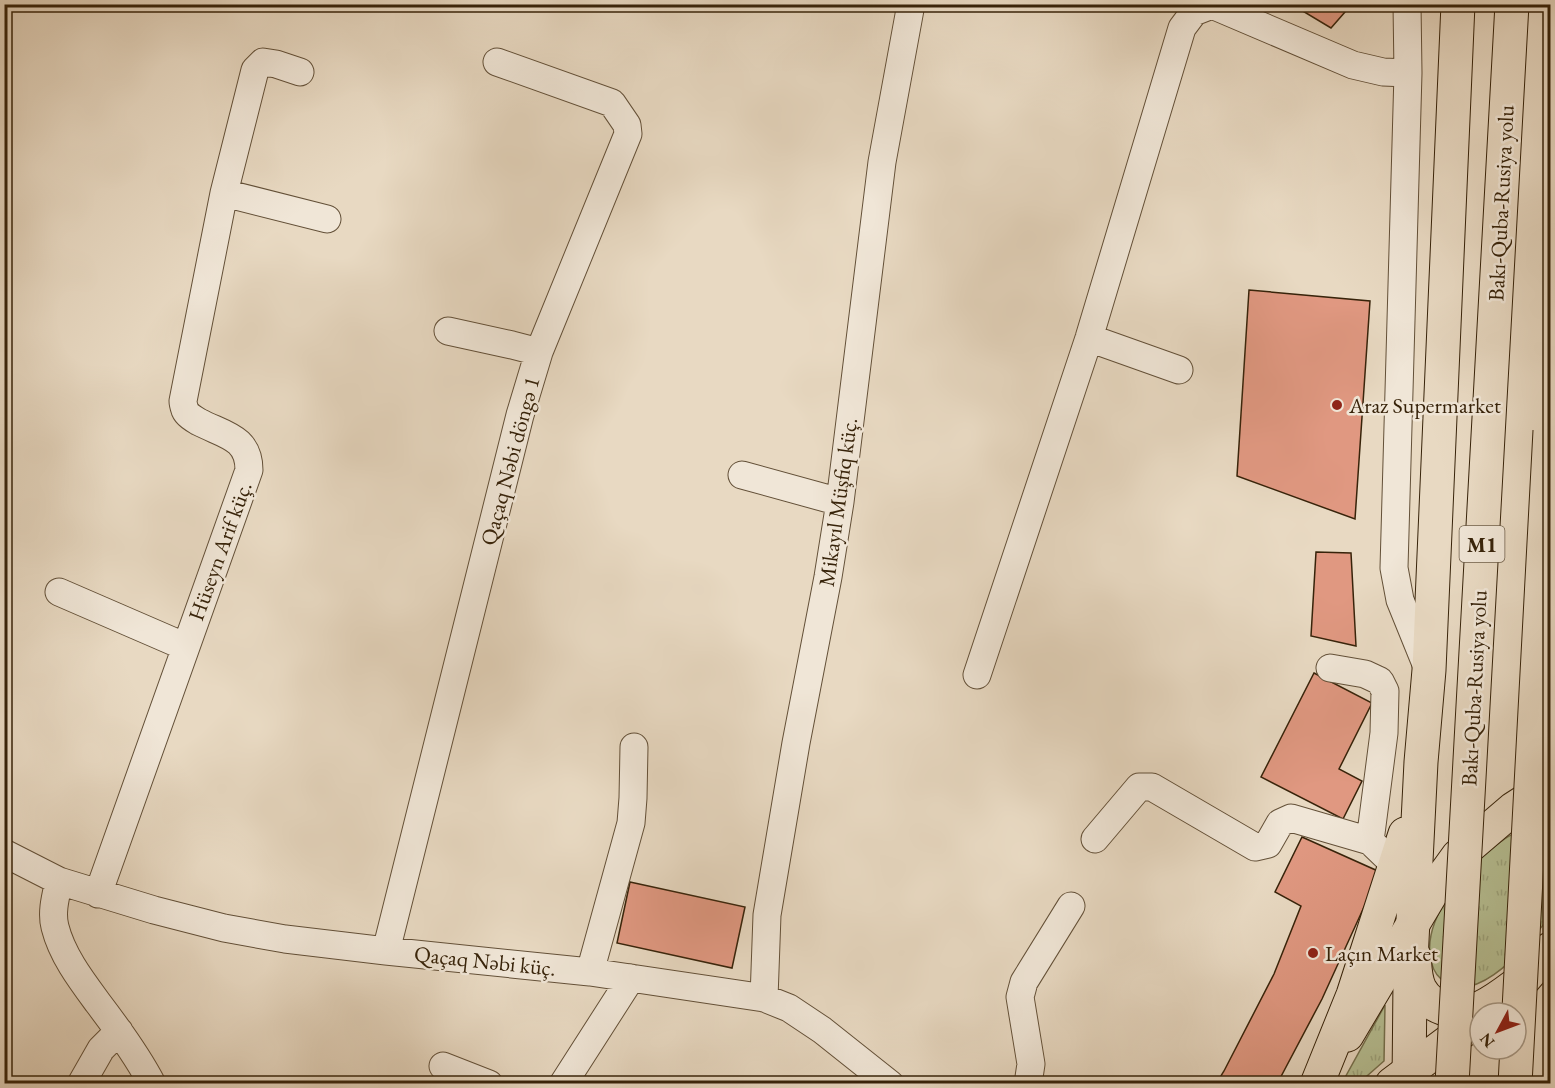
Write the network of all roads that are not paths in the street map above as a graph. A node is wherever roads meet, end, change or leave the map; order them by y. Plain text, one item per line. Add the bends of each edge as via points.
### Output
1 (911, 4) edge
2 (1407, 4) edge
3 (1458, 4) edge
4 (1512, 4) edge
5 (497, 62) dead end
6 (300, 72) dead end
7 (1408, 73) junction
8 (224, 193) junction
9 (327, 219) dead end
10 (447, 331) dead end
11 (1089, 338) junction
12 (539, 352) junction
13 (1179, 370) dead end
14 (1551, 431) edge
15 (742, 475) dead end
16 (840, 502) junction
17 (59, 592) dead end
18 (186, 647) junction
19 (1330, 668) dead end
20 (1429, 670) junction
21 (977, 675) dead end
22 (634, 747) dead end
23 (1421, 762) junction
24 (1551, 785) edge
25 (1551, 809) edge
26 (1493, 825) junction
27 (1095, 839) dead end
28 (1370, 841) junction
29 (5, 855) edge
30 (1395, 865) junction
31 (59, 881) junction
32 (98, 894) junction
33 (1071, 906) dead end
34 (1413, 924) junction
35 (1551, 948) edge
36 (386, 951) junction
37 (590, 972) junction
38 (631, 978) junction
39 (1525, 978) junction
40 (764, 998) junction
41 (1499, 1001) edge
42 (1468, 1028) edge
43 (119, 1031) junction
44 (443, 1066) dead end
45 (1403, 1079) edge
46 (81, 1083) edge
47 (152, 1083) edge
48 (489, 1083) edge
49 (563, 1083) edge
50 (890, 1083) edge
51 (1028, 1083) edge
52 (1317, 1083) edge
53 (1452, 1083) edge
54 (1515, 1083) edge

1 - 16 street, Mikayıl Müşfiq küç. via 880,172
2 - 7 street
3 - 20 main road
4 - 53 main road, Bakı-Quba-Rusiya yolu / M1, bridge
5 - 12 street, Qaçaq Nəbi döngə 1 via 612,103 627,124 628,134
6 - 8 street, Hüseyn Arif küç. via 263,62 255,70
7 - 11 street via 1353,65 1212,5 1194,12 1182,28
7 - 20 street via 1394,568 1400,600
8 - 9 street
8 - 18 street, Hüseyn Arif küç. via 183,401 185,412 243,446 249,470
10 - 12 street
11 - 13 street
11 - 21 street
12 - 36 street, Qaçaq Nəbi döngə 1
14 - 54 main road, bridge
15 - 16 street
16 - 40 street, Mikayıl Müşfiq küç. via 767,915
17 - 18 street
18 - 32 street, Hüseyn Arif küç.
19 - 28 street via 1380,681 1385,691 1384,733
20 - 23 main road
22 - 37 street via 631,823
23 - 30 main road
23 - 34 main road
24 - 26 main road
25 - 26 main road via 1525,810
26 - 34 main road via 1458,856
27 - 28 street via 1138,787 1152,787 1255,847 1268,844 1280,823 1291,818
28 - 30 street
29 - 31 street, Qaçaq Nəbi küç.
30 - 52 main road via 1353,995
31 - 32 street, Qaçaq Nəbi küç.
31 - 43 street via 54,925 61,944 76,972
32 - 36 street, Qaçaq Nəbi küç. via 224,928
33 - 51 street via 1024,982 1020,997 1032,1064
34 - 39 main road via 1419,988 1436,1005 1456,1012 1471,1011 1495,1000
34 - 45 main road
34 - 52 main road
35 - 39 main road
36 - 37 street, Qaçaq Nəbi küç.
37 - 38 street, Qaçaq Nəbi küç.
38 - 40 street, Qaçaq Nəbi küç.
38 - 49 street
39 - 41 main road
40 - 50 street, Qaçaq Nəbi küç. via 789,1008 822,1030
42 - 45 main road
43 - 46 street via 100,1049
43 - 47 street
44 - 48 street

